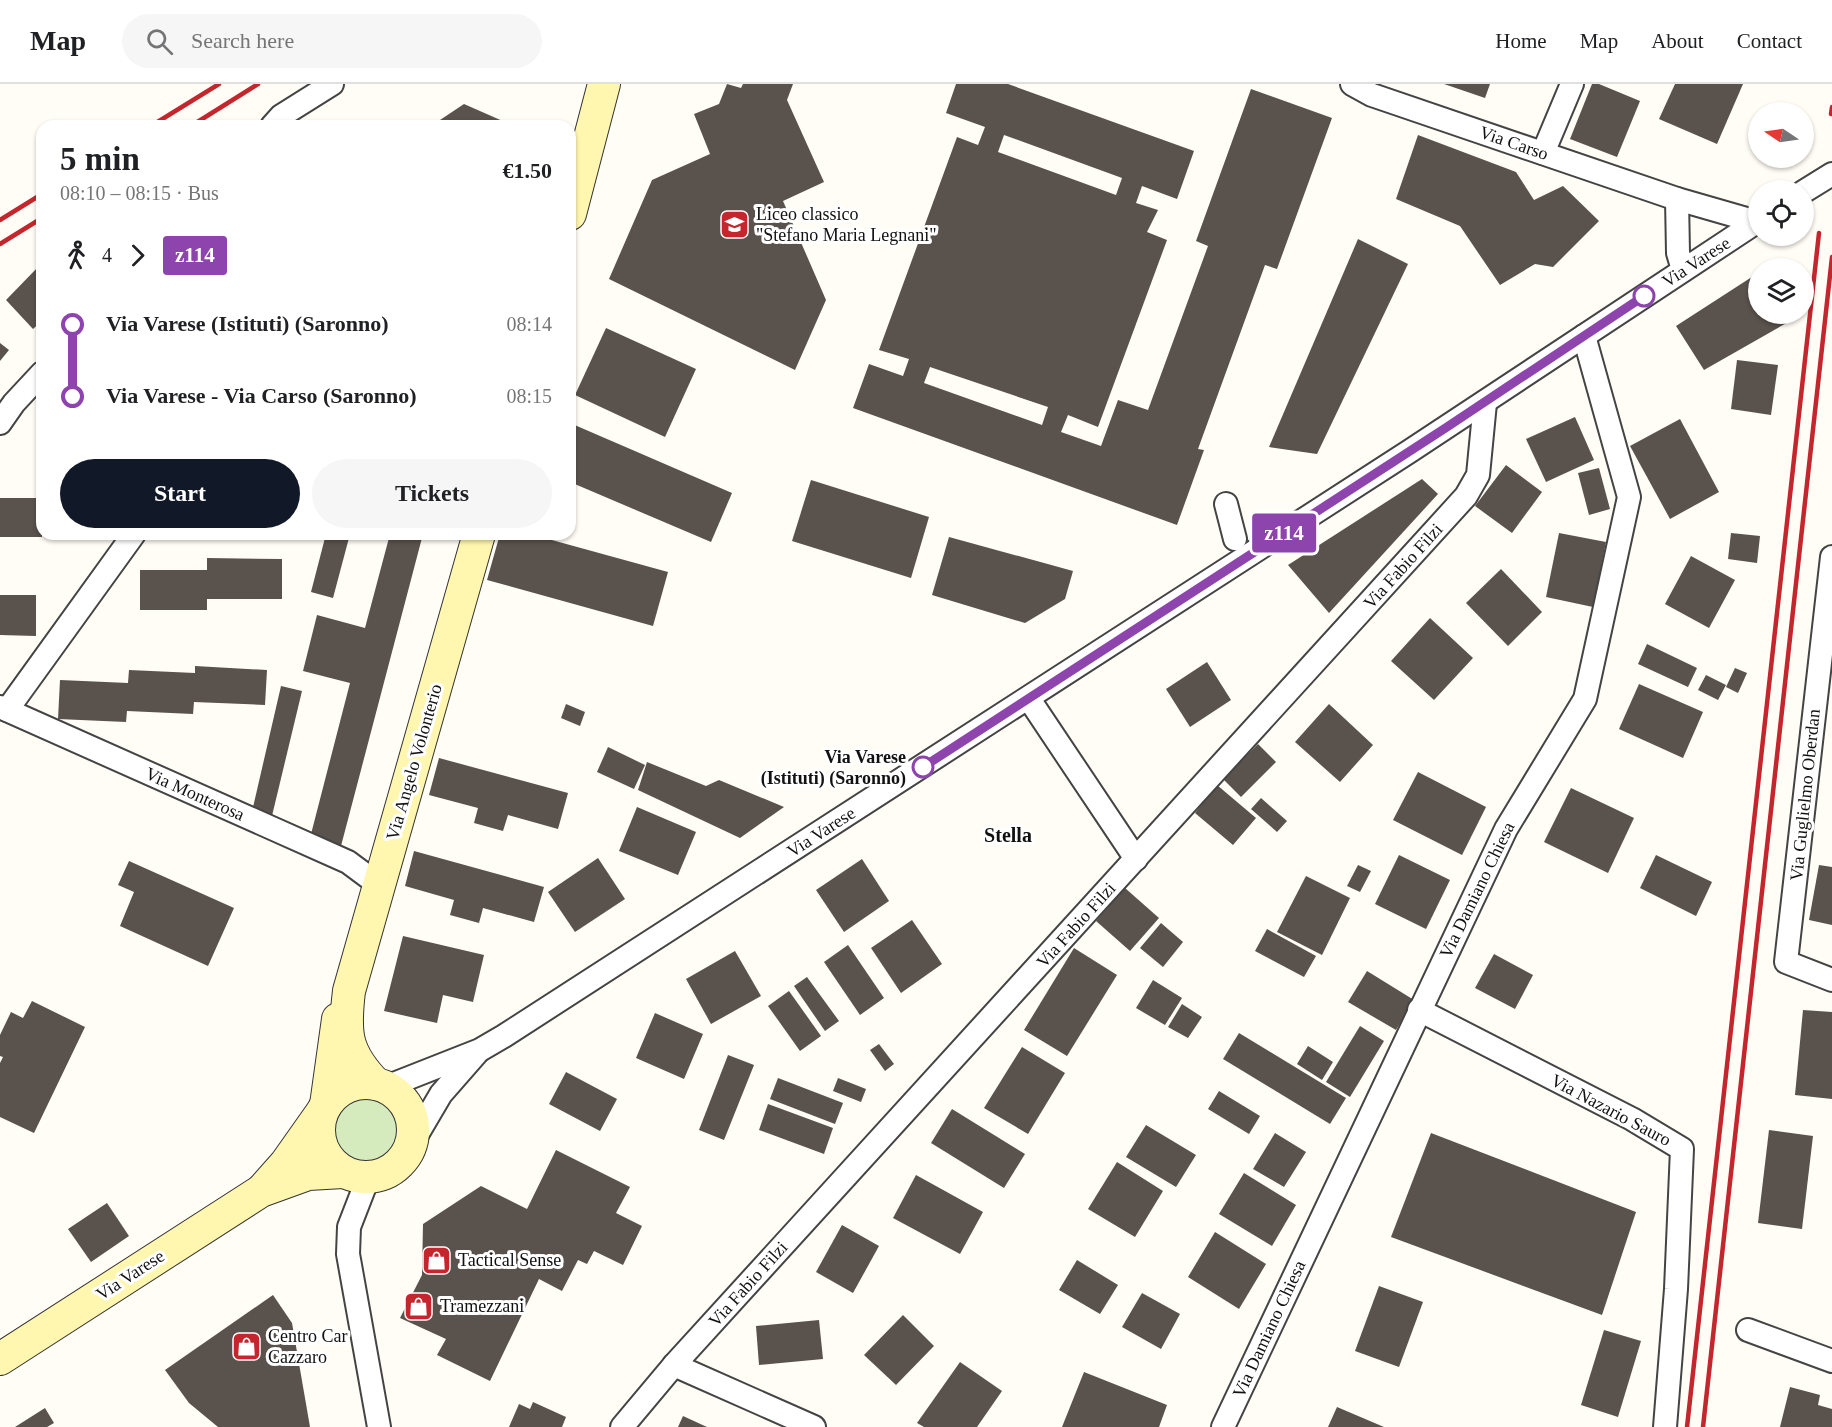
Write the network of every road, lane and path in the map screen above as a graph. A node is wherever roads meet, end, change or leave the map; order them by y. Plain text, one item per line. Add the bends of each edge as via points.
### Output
1 (332, 84) edge
2 (604, 84) edge
3 (1352, 84) edge
4 (1572, 84) edge
5 (278, 120) edge
6 (1543, 153) junction
7 (1832, 174) edge
8 (1814, 185) edge
9 (576, 192) edge
10 (1677, 199) junction
11 (1748, 219) edge
12 (1748, 227) edge
13 (1683, 270) junction
14 (1584, 336) junction
15 (36, 379) edge
16 (1485, 403) junction
17 (0, 423) edge
18 (1226, 504) dead end
19 (1235, 539) dead end
20 (130, 540) edge
21 (477, 540) edge
22 (1832, 557) edge
23 (1029, 699) junction
24 (3, 709) edge
25 (1136, 859) junction
26 (379, 885) junction
27 (1832, 980) edge
28 (349, 991) junction
29 (1419, 1010) junction
30 (480, 1050) junction
31 (381, 1086) junction
32 (324, 1108) junction
33 (411, 1145) junction
34 (356, 1175) junction
35 (261, 1191) junction
36 (1748, 1330) dead end
37 (0, 1359) edge
38 (1832, 1361) edge
39 (674, 1365) junction
40 (379, 1427) edge
41 (622, 1427) edge
42 (814, 1427) edge
43 (1223, 1427) edge
44 (1665, 1427) edge

1 - 5 street
2 - 9 street
3 - 6 street, Via Carso via 1372,95
4 - 6 street
6 - 10 street, Via Carso
7 - 8 street
10 - 11 street, Via Carso
10 - 13 street via 1678,253
12 - 13 street, Via Varese
13 - 14 street, Via Varese
14 - 16 street, Via Varese
14 - 29 street, Via Damiano Chiesa via 1629,497 1585,699 1506,829
15 - 17 street
16 - 23 street, Via Varese
16 - 25 street, Via Fabio Filzi via 1478,475 1466,496
18 - 19 street
20 - 24 street, Via Monterosa
21 - 26 street, Via Angelo Volonterio
22 - 27 street, Via Guglielmo Oberdan via 1786,962
23 - 25 street
23 - 30 street, Via Varese
24 - 26 street, Via Monterosa via 348,862
25 - 39 street, Via Fabio Filzi
26 - 28 street, Via Angelo Volonterio
28 - 31 street, Via Angelo Volonterio via 346,1036 360,1066
28 - 32 street, Via Angelo Volonterio via 334,1033
29 - 43 street, Via Damiano Chiesa
29 - 44 street, Via Nazario Sauro via 1682,1149
30 - 31 street, Via Varese
30 - 33 street via 441,1094
31 - 32 street via 358,1083 345,1088
31 - 33 street via 400,1097 409,1111
32 - 34 street via 319,1125 321,1145 329,1160
32 - 35 street, Via Varese
33 - 34 street via 407,1155 384,1174
34 - 35 street, Via Varese via 308,1174
34 - 40 street via 348,1254
35 - 37 street, Via Varese
36 - 38 street
39 - 41 street, Via Fabio Filzi
39 - 42 street

